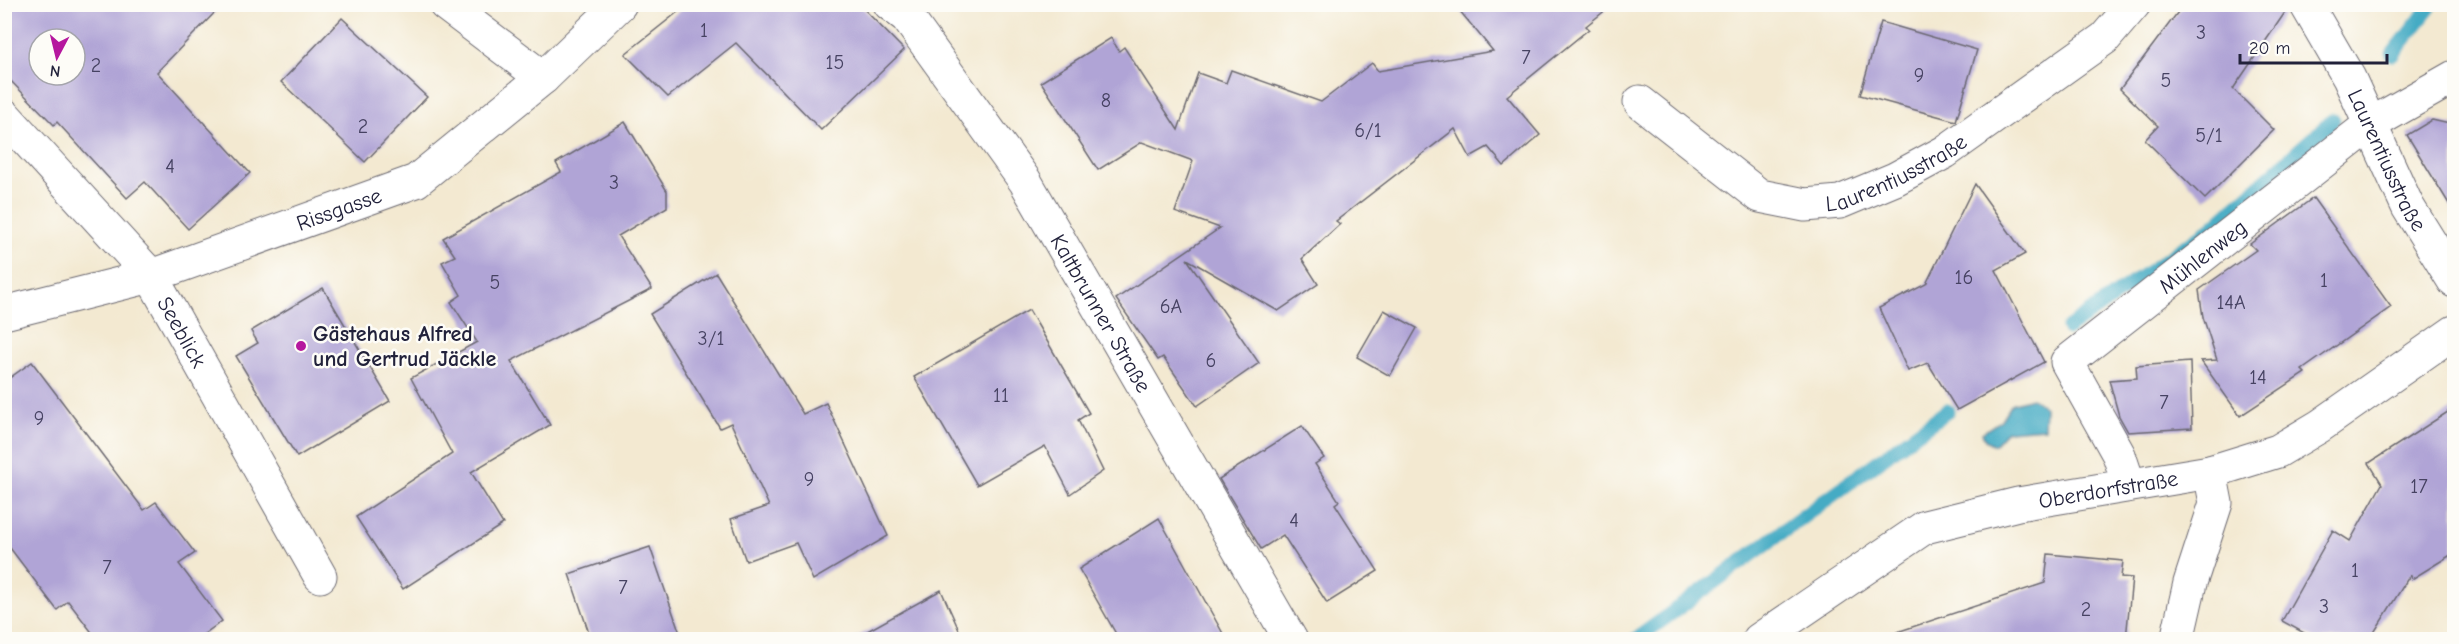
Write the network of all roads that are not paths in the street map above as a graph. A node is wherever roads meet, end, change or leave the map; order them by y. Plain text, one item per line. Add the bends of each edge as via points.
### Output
1 (445, 4) edge
2 (620, 4) edge
3 (890, 4) edge
4 (2134, 4) edge
5 (2306, 4) edge
6 (2454, 77) edge
7 (543, 78) junction
8 (1640, 102) dead end
9 (4, 115) edge
10 (2368, 116) junction
11 (151, 276) junction
12 (2454, 281) edge
13 (4, 313) edge
14 (2454, 332) edge
15 (2210, 472) junction
16 (2129, 485) junction
17 (320, 576) dead end
18 (1291, 639) edge
19 (1759, 639) edge
20 (2177, 639) edge

1 - 7 street
2 - 7 street, Rissgasse
3 - 18 street, Kaltbrunner Straße via 907,17 1025,181
4 - 8 street, Laurentiusstraße via 2105,38 1945,152 1840,202 1805,205 1760,195
5 - 10 street, Laurentiusstraße
6 - 10 street, Mühlenweg
7 - 11 street, Rissgasse via 416,181
9 - 11 street, Seeblick
10 - 12 street, Laurentiusstraße via 2408,207
10 - 16 street, Mühlenweg via 2067,362 2119,455
11 - 13 street, Rissgasse
11 - 17 street, Seeblick
14 - 15 street, Oberdorfstraße via 2278,451
15 - 16 street, Oberdorfstraße
15 - 20 street via 2216,502
16 - 19 street, Oberdorfstraße via 2018,504 1925,527

